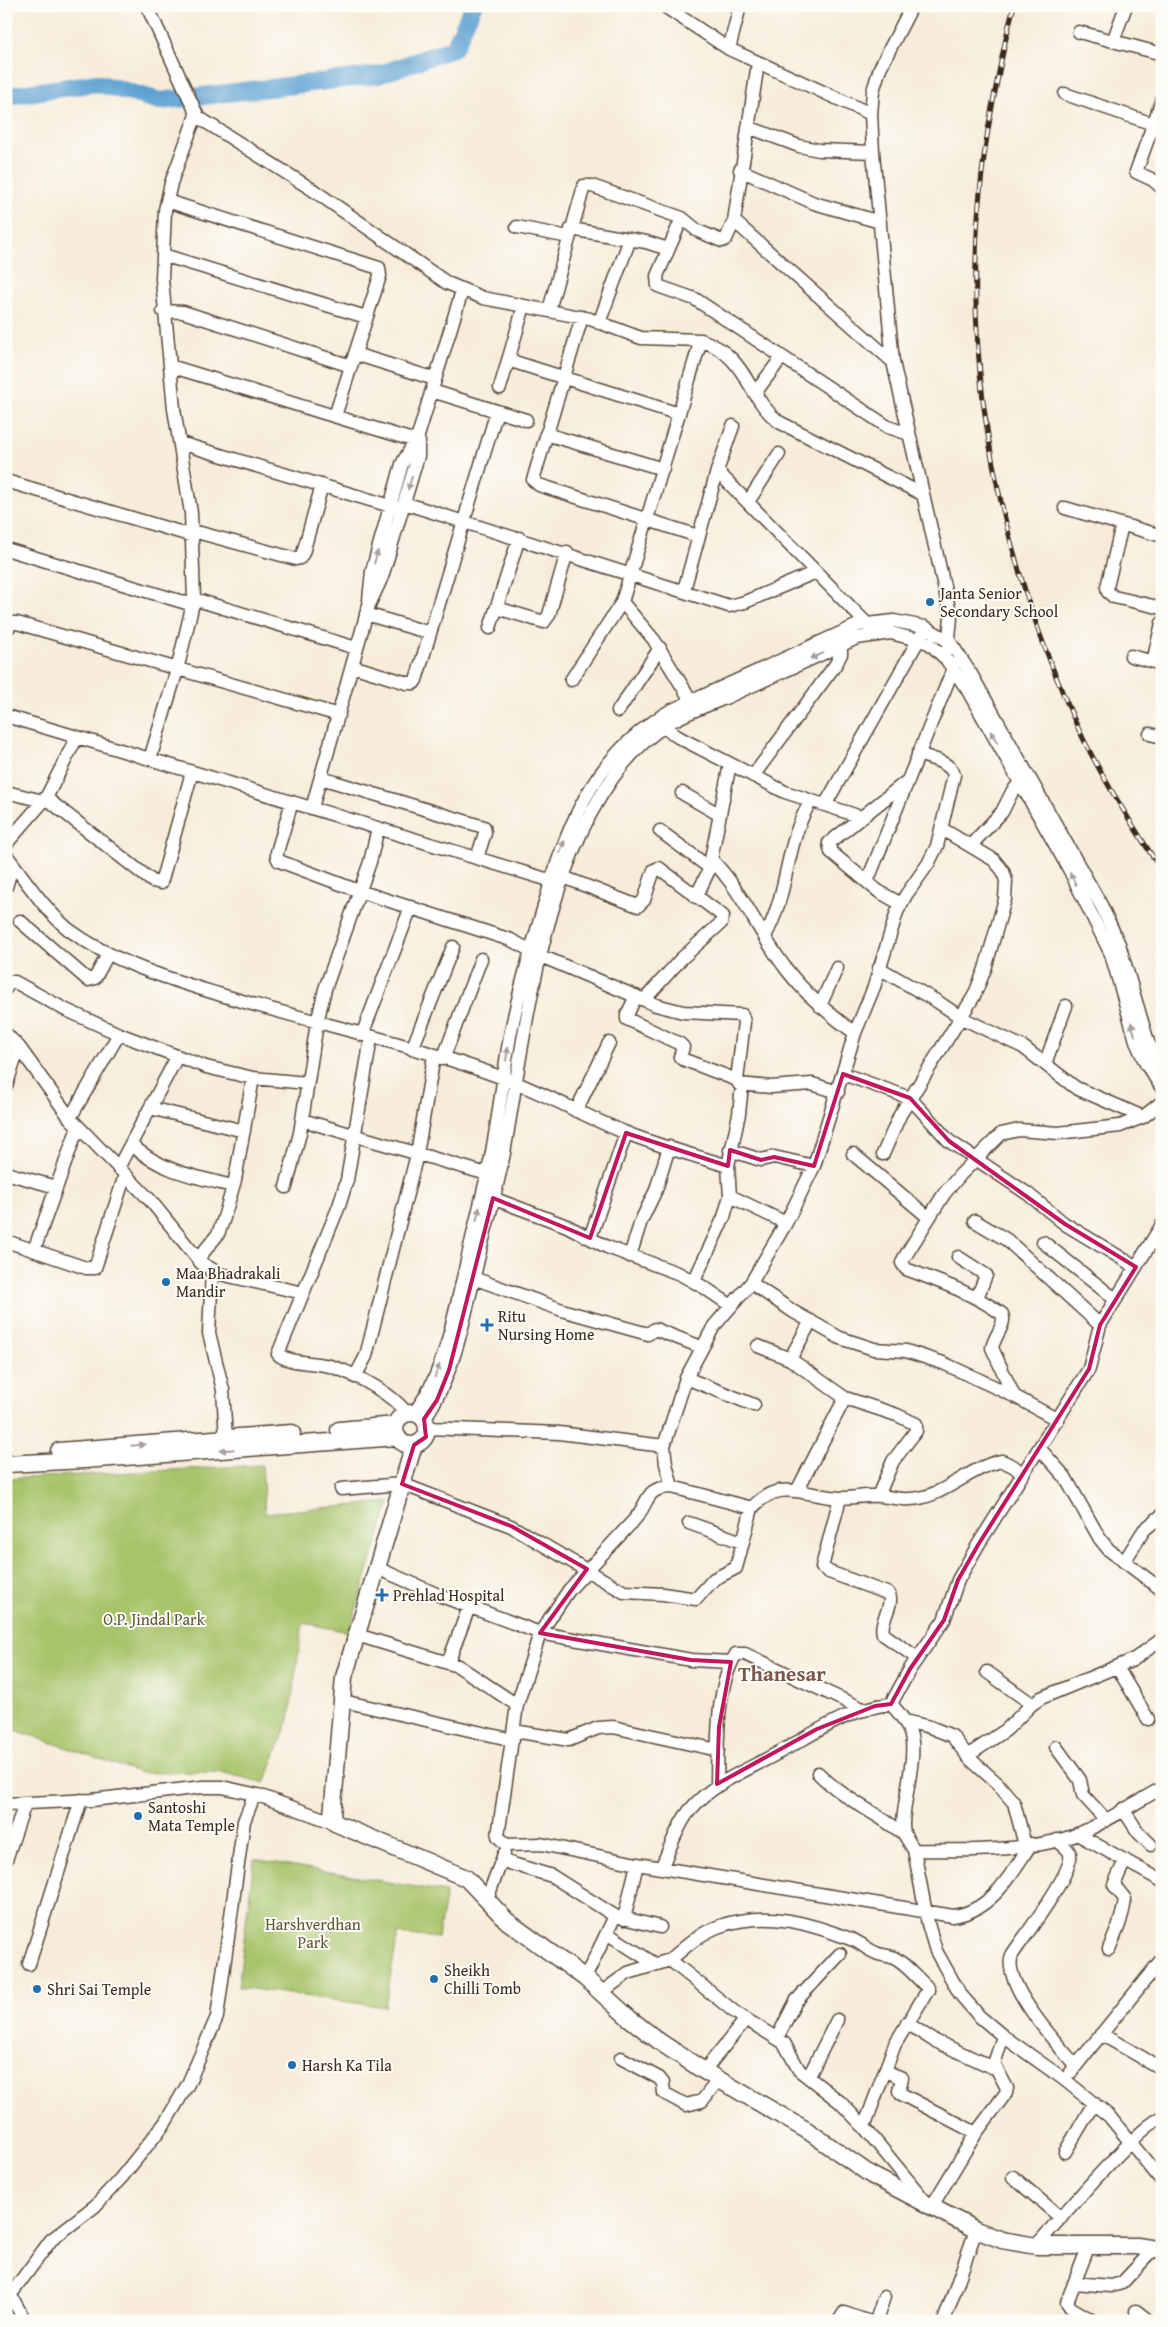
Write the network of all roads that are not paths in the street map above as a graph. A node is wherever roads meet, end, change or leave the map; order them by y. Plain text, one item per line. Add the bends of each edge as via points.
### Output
1 (147, 6) edge
2 (664, 6) edge
3 (740, 6) edge
4 (912, 6) edge
5 (1126, 6) edge
6 (1079, 32) dead end
7 (1113, 41) junction
8 (729, 49) junction
9 (1162, 54) edge
10 (758, 63) junction
11 (1065, 94) dead end
12 (1162, 100) edge
13 (195, 114) junction
14 (871, 114) junction
15 (1157, 126) edge
16 (748, 127) junction
17 (872, 152) junction
18 (740, 170) junction
19 (1162, 188) edge
20 (167, 201) junction
21 (682, 218) junction
22 (734, 221) junction
23 (880, 222) junction
24 (518, 227) dead end
25 (570, 233) junction
26 (630, 239) junction
27 (668, 249) junction
28 (163, 255) junction
29 (462, 291) junction
30 (524, 306) junction
31 (549, 310) junction
32 (163, 311) junction
33 (582, 317) junction
34 (366, 318) junction
35 (598, 322) junction
36 (701, 340) junction
37 (782, 357) junction
38 (353, 360) junction
39 (508, 360) junction
40 (893, 362) junction
41 (170, 366) junction
42 (563, 378) junction
43 (433, 385) junction
44 (500, 388) dead end
45 (755, 393) junction
46 (497, 411) junction
47 (679, 414) junction
48 (334, 416) junction
49 (526, 420) dead end
50 (733, 426) dead end
51 (546, 434) junction
52 (909, 434) junction
53 (417, 440) junction
54 (180, 443) junction
55 (779, 454) dead end
56 (662, 469) junction
57 (717, 471) junction
58 (6, 481) edge
59 (322, 485) junction
60 (922, 494) junction
61 (748, 502) junction
62 (399, 506) junction
63 (1065, 508) dead end
64 (464, 520) junction
65 (647, 520) junction
66 (1122, 524) junction
67 (193, 534) junction
68 (698, 536) junction
69 (1162, 536) edge
70 (519, 538) junction
71 (6, 549) edge
72 (567, 552) junction
73 (816, 572) junction
74 (631, 574) junction
75 (684, 590) junction
76 (193, 602) junction
77 (622, 602) junction
78 (497, 608) junction
79 (1162, 608) edge
80 (367, 610) junction
81 (1162, 623) edge
82 (867, 624) junction
83 (925, 627) junction
84 (490, 628) dead end
85 (6, 630) edge
86 (430, 634) junction
87 (876, 635) junction
88 (840, 639) junction
89 (920, 640) junction
90 (950, 642) junction
91 (356, 648) junction
92 (660, 648) junction
93 (959, 655) junction
94 (1131, 656) dead end
95 (1157, 663) edge
96 (949, 664) junction
97 (352, 666) junction
98 (178, 670) junction
99 (571, 680) dead end
100 (694, 706) junction
101 (618, 711) dead end
102 (339, 715) junction
103 (6, 716) edge
104 (659, 724) junction
105 (77, 737) junction
106 (918, 754) junction
107 (150, 759) junction
108 (730, 764) junction
109 (192, 772) junction
110 (753, 776) junction
111 (321, 778) junction
112 (1023, 778) junction
113 (906, 782) junction
114 (6, 792) edge
115 (682, 793) dead end
116 (45, 800) junction
117 (811, 801) junction
118 (292, 802) junction
119 (825, 805) junction
120 (312, 808) junction
121 (720, 815) junction
122 (861, 817) junction
123 (378, 828) junction
124 (942, 830) junction
125 (660, 831) dead end
126 (6, 844) edge
127 (971, 845) junction
128 (477, 858) junction
129 (10, 860) edge
130 (710, 864) junction
131 (558, 880) junction
132 (867, 882) junction
133 (6, 887) edge
134 (360, 891) junction
135 (696, 897) junction
136 (901, 904) junction
137 (411, 907) junction
138 (20, 921) dead end
139 (765, 936) junction
140 (453, 946) dead end
141 (536, 953) junction
142 (108, 954) junction
143 (481, 958) dead end
144 (837, 968) dead end
145 (879, 968) junction
146 (6, 988) edge
147 (640, 998) junction
148 (820, 1006) junction
149 (1066, 1006) dead end
150 (962, 1018) junction
151 (317, 1023) junction
152 (855, 1033) junction
153 (6, 1034) edge
154 (119, 1034) junction
155 (366, 1036) junction
156 (609, 1043) dead end
157 (19, 1047) junction
158 (412, 1049) junction
159 (177, 1057) junction
160 (438, 1057) junction
161 (1045, 1064) junction
162 (1162, 1068) edge
163 (843, 1074) junction
164 (253, 1078) junction
165 (509, 1080) junction
166 (739, 1082) junction
167 (308, 1083) junction
168 (6, 1086) edge
169 (1162, 1088) edge
170 (838, 1092) junction
171 (910, 1098) junction
172 (1162, 1102) edge
173 (150, 1108) junction
174 (576, 1111) junction
175 (1143, 1117) junction
176 (302, 1120) junction
177 (74, 1122) junction
178 (244, 1130) junction
179 (626, 1133) junction
180 (354, 1136) junction
181 (131, 1144) junction
182 (669, 1147) junction
183 (730, 1150) junction
184 (417, 1154) junction
185 (853, 1154) dead end
186 (883, 1154) dead end
187 (976, 1158) junction
188 (728, 1166) junction
189 (814, 1166) junction
190 (121, 1172) junction
191 (6, 1173) edge
192 (487, 1174) junction
193 (233, 1186) junction
194 (56, 1187) junction
195 (286, 1187) dead end
196 (488, 1196) junction
197 (730, 1196) junction
198 (928, 1217) junction
199 (975, 1222) dead end
200 (786, 1223) junction
201 (1162, 1225) edge
202 (590, 1238) junction
203 (6, 1241) edge
204 (1043, 1242) dead end
205 (34, 1250) junction
206 (630, 1256) junction
207 (958, 1257) dead end
208 (198, 1259) junction
209 (1136, 1267) junction
210 (212, 1271) junction
211 (468, 1276) junction
212 (694, 1281) junction
213 (751, 1283) junction
214 (303, 1293) junction
215 (977, 1298) junction
216 (1115, 1299) junction
217 (730, 1306) junction
218 (811, 1321) junction
219 (1100, 1326) junction
220 (701, 1346) junction
221 (758, 1346) dead end
222 (790, 1359) junction
223 (355, 1376) junction
224 (686, 1378) junction
225 (1014, 1396) junction
226 (845, 1398) junction
227 (754, 1405) dead end
228 (1058, 1420) junction
229 (411, 1423) junction
230 (226, 1438) junction
231 (664, 1446) junction
232 (1040, 1449) junction
233 (6, 1454) edge
234 (6, 1464) edge
235 (1022, 1474) junction
236 (402, 1484) junction
237 (672, 1486) junction
238 (341, 1489) dead end
239 (798, 1489) junction
240 (878, 1496) junction
241 (840, 1498) junction
242 (752, 1508) junction
243 (1162, 1515) edge
244 (690, 1523) dead end
245 (742, 1542) junction
246 (1124, 1562) junction
247 (377, 1568) junction
248 (588, 1569) junction
249 (1162, 1590) edge
250 (470, 1607) junction
251 (540, 1633) junction
252 (357, 1635) junction
253 (1162, 1639) edge
254 (917, 1658) junction
255 (731, 1662) junction
256 (448, 1663) junction
257 (1117, 1667) junction
258 (988, 1672) dead end
259 (342, 1701) junction
260 (891, 1704) junction
261 (1032, 1704) junction
262 (517, 1705) junction
263 (865, 1710) junction
264 (1148, 1719) dead end
265 (905, 1721) junction
266 (513, 1735) junction
267 (1056, 1746) dead end
268 (718, 1750) junction
269 (967, 1756) junction
270 (818, 1773) dead end
271 (717, 1784) junction
272 (1162, 1788) edge
273 (258, 1795) junction
274 (81, 1800) junction
275 (25, 1803) junction
276 (6, 1804) edge
277 (1123, 1810) junction
278 (1105, 1819) junction
279 (336, 1823) junction
280 (904, 1834) junction
281 (1077, 1834) junction
282 (1057, 1840) junction
283 (506, 1845) junction
284 (1028, 1845) junction
285 (1151, 1845) dead end
286 (914, 1850) junction
287 (6, 1860) edge
288 (1125, 1860) junction
289 (503, 1861) junction
290 (638, 1864) junction
291 (661, 1868) junction
292 (1162, 1881) edge
293 (487, 1899) junction
294 (926, 1913) junction
295 (620, 1917) junction
296 (660, 1927) dead end
297 (608, 1934) junction
298 (1109, 1949) dead end
299 (840, 1954) dead end
300 (1162, 1959) edge
301 (670, 1960) junction
302 (28, 1964) dead end
303 (655, 1964) junction
304 (585, 1978) junction
305 (602, 1992) junction
306 (746, 2019) junction
307 (837, 2020) dead end
308 (907, 2022) junction
309 (1101, 2034) junction
310 (1003, 2036) junction
311 (777, 2038) junction
312 (621, 2058) dead end
313 (1076, 2066) junction
314 (994, 2068) junction
315 (1162, 2069) edge
316 (885, 2071) junction
317 (712, 2075) junction
318 (809, 2076) junction
319 (1065, 2080) junction
320 (1094, 2103) junction
321 (1162, 2118) edge
322 (864, 2127) junction
323 (976, 2133) junction
324 (1131, 2142) junction
325 (1065, 2152) dead end
326 (1013, 2177) dead end
327 (1162, 2181) edge
328 (929, 2205) junction
329 (1060, 2218) junction
330 (976, 2230) junction
331 (1090, 2245) junction
332 (1036, 2246) junction
333 (1158, 2250) edge
334 (1074, 2283) junction
335 (884, 2297) dead end
336 (8, 2299) edge
337 (1136, 2311) dead end
338 (944, 2320) edge
339 (25, 2321) edge
340 (839, 2321) edge
341 (867, 2321) edge
342 (876, 2321) edge
343 (1093, 2321) edge
344 (1149, 2321) edge

1 - 13 street
2 - 8 street
3 - 8 street
4 - 14 street via 880,68
5 - 7 street
6 - 7 street
7 - 9 street
8 - 10 street
10 - 14 street
10 - 16 street
11 - 15 street
12 - 15 street
13 - 20 street
13 - 29 street via 313,190 430,273
14 - 17 street
15 - 19 street via 1136,172
16 - 17 street via 799,146
16 - 18 street
17 - 23 street
18 - 22 street
18 - 23 street via 814,203
20 - 28 street
20 - 34 street via 376,265 381,271
21 - 22 street via 698,232 722,241
21 - 25 street via 587,185 582,190
21 - 27 street
22 - 40 street
23 - 40 street
24 - 25 street
25 - 26 street
25 - 31 street
26 - 27 street
26 - 35 street
27 - 37 street via 656,276 658,286 695,299
28 - 32 street
28 - 34 street
29 - 30 street
29 - 43 street
30 - 31 street
30 - 39 street
31 - 33 street
32 - 38 street via 183,312
32 - 41 street
33 - 35 street
33 - 42 street
34 - 38 street
35 - 36 street via 641,338
36 - 45 street via 722,349 732,358
36 - 47 street
37 - 45 street
37 - 52 street via 888,427
38 - 43 street
38 - 48 street
39 - 42 street
39 - 44 street
40 - 52 street
41 - 48 street
41 - 54 street
42 - 47 street
42 - 51 street
43 - 46 street
43 - 53 street
45 - 60 street via 771,416 794,431
46 - 49 street
46 - 64 street
47 - 56 street
48 - 53 street
50 - 57 street
51 - 56 street
51 - 65 street via 533,475 536,483
52 - 60 street
53 - 62 street via 418,456
54 - 59 street
54 - 67 street
55 - 61 street
56 - 65 street
57 - 61 street
57 - 68 street
58 - 67 street
59 - 62 street
59 - 67 street via 300,558
60 - 90 street via 951,617
61 - 73 street
62 - 64 street
62 - 80 street via 370,580
63 - 66 street
64 - 70 street
64 - 86 street
65 - 68 street
65 - 74 street
66 - 69 street
66 - 79 street via 1108,592 1114,597
67 - 76 street
68 - 75 street
70 - 72 street
70 - 78 street
71 - 76 street
72 - 74 street
72 - 78 street via 549,615 544,622
73 - 75 street via 738,605 721,604
73 - 82 street
74 - 75 street
74 - 77 street
76 - 91 street
76 - 98 street
77 - 92 street
77 - 99 street
78 - 84 street
80 - 86 street
80 - 91 street
81 - 95 street
82 - 83 street via 894,621
82 - 87 street
82 - 88 street via 858,625
83 - 89 street
83 - 90 street
85 - 98 street via 17,622
86 - 97 street via 414,683
87 - 88 street
87 - 89 street via 891,634
88 - 100 street
88 - 110 street via 841,654 836,664
89 - 96 street via 929,643
89 - 119 street
90 - 93 street
90 - 96 street
91 - 97 street
92 - 100 street
92 - 101 street
93 - 96 street
93 - 112 street
94 - 95 street
96 - 106 street
112 -> 96 street
97 - 102 street
98 - 102 street
98 - 107 street
100 - 104 street
102 - 111 street
103 - 105 street
104 - 108 street
104 - 131 street via 596,802
105 - 107 street
105 - 116 street
106 - 113 street
106 - 124 street via 953,770
107 - 109 street
108 - 110 street
108 - 121 street
109 - 116 street via 161,882 152,881
109 - 118 street
110 - 117 street
111 - 120 street
111 - 128 street via 482,826 486,829
112 - 127 street via 1002,812
112 - 162 street via 1101,905 1119,944 1148,1042
169 -> 112 street via 1137,1044 1112,954
113 - 122 street
113 - 132 street
114 - 116 street
115 - 121 street
116 - 126 street
117 - 119 street
117 - 139 street via 799,824 779,906
118 - 120 street
118 - 134 street via 277,852 279,861
119 - 122 street
120 - 123 street
121 - 130 street
122 - 132 street via 829,843 831,852
123 - 128 street
123 - 134 street
124 - 127 street
124 - 136 street via 928,864
125 - 130 street
127 - 150 street via 994,860 1003,870 1006,881 1005,899 985,969
128 - 131 street
129 - 133 street
129 - 142 street via 66,927
130 - 135 street
130 - 139 street via 738,889
131 - 135 street via 638,906 644,900 654,870 660,868
131 - 141 street
132 - 136 street
134 - 137 street
134 - 151 street
135 - 147 street via 723,919
136 - 145 street
137 - 141 street via 511,940
137 - 155 street
138 - 142 street via 88,980 94,978
139 - 148 street via 788,971
140 - 158 street
141 - 147 street
141 - 165 street via 524,1022
142 - 151 street via 167,978
143 - 160 street
144 - 148 street
145 - 150 street
145 - 152 street
146 - 154 street via 9,982 15,982
147 - 166 street via 627,1015 627,1020 680,1044 682,1059
147 - 166 street via 683,1012 742,1015
148 - 152 street
149 - 161 street
150 - 161 street via 1017,1043
150 - 171 street
151 - 155 street
151 - 167 street
152 - 163 street
153 - 157 street
154 - 159 street
154 - 177 street
155 - 158 street
155 - 180 street
156 - 174 street
157 - 168 street
157 - 177 street
158 - 160 street
159 - 164 street
159 - 173 street
160 - 165 street
160 - 184 street
161 - 175 street via 1076,1088
163 - 170 street
163 - 171 street
164 - 167 street
164 - 178 street
165 - 174 street
165 - 192 street
165 - 196 street via 504,1155
166 - 170 street via 771,1087 812,1084
166 - 183 street via 739,1114
167 - 176 street
170 - 189 street
171 - 186 street
171 - 187 street via 949,1140
172 - 175 street
173 - 178 street
173 - 181 street
174 - 179 street
175 - 187 street via 1120,1126 1058,1133 1010,1131 1001,1134
176 - 180 street
176 - 195 street
177 - 190 street
177 - 194 street
178 - 193 street
179 - 182 street
179 - 202 street
180 - 184 street
180 - 214 street via 339,1206
181 - 190 street
181 - 193 street via 169,1169
182 - 188 street
182 - 206 street
183 - 188 street
183 - 189 street via 761,1160 779,1158
184 - 192 street
184 - 223 street via 366,1356
185 - 198 street
187 - 198 street
187 - 209 street via 1065,1224
188 - 197 street
189 - 200 street
190 - 205 street via 95,1268 86,1268
190 - 208 street via 177,1231
191 - 194 street
192 - 196 street
193 - 208 street via 218,1234
194 - 205 street
196 - 202 street
196 - 211 street
197 - 200 street
197 - 212 street via 724,1217
198 - 215 street via 904,1258 903,1267
199 - 219 street via 1007,1240
200 - 213 street
201 - 209 street
202 - 206 street
203 - 205 street
204 - 216 street
206 - 212 street
207 - 215 street via 986,1275
208 - 210 street
209 - 216 street
210 - 214 street
210 - 230 street via 209,1332 223,1390
211 - 220 street via 565,1311 648,1334 655,1329
211 - 229 street via 439,1366
212 - 217 street
213 - 217 street
213 - 218 street
214 - 223 street via 278,1354 285,1359 332,1366
215 - 225 street via 1004,1317 992,1348
216 - 219 street
217 - 220 street
218 - 222 street
218 - 225 street via 840,1338 874,1350 906,1351 943,1363
219 - 228 street via 1089,1369
220 - 224 street
221 - 222 street
222 - 226 street
223 - 229 street via 394,1400
224 - 227 street
224 - 231 street
225 - 228 street
226 - 239 street
226 - 240 street via 916,1424 916,1431 888,1468
228 - 232 street
229 - 230 main road
229 - 231 street via 559,1433
229 -> 234 main road via 84,1460
229 - 236 main road via 404,1443 414,1445
233 -> 230 main road
231 - 237 street
232 - 235 street
232 - 246 street via 1065,1477 1100,1539
235 - 240 street via 1007,1462 996,1462 928,1496 908,1500
235 - 254 street via 958,1580 944,1620
236 - 238 street
236 - 247 main road
236 - 248 street via 511,1526
237 - 242 street
237 - 248 street via 652,1491 639,1514
239 - 241 street
239 - 242 street via 766,1495
240 - 241 street
241 - 254 street via 822,1567 889,1594 883,1634
242 - 245 street
243 - 246 street via 1144,1530
244 - 245 street
245 - 248 street via 735,1570 714,1579 696,1599 624,1592
246 - 249 street
247 - 250 street
247 - 252 main road
248 - 251 street via 568,1590
250 - 251 street
250 - 256 street
251 - 255 street via 691,1660
251 - 262 street
252 - 256 street
252 - 259 main road via 344,1677
253 - 257 street via 1147,1652
254 - 260 street
255 - 263 street via 736,1654 745,1654
255 - 268 street via 722,1703
256 - 262 street via 468,1670
257 - 261 street
257 - 264 street
258 - 261 street
259 - 266 street
259 - 279 main road via 332,1816
260 - 263 street
260 - 265 street
261 - 269 street via 1006,1730
262 - 266 street
263 - 271 street via 818,1729 778,1754
265 - 269 street via 952,1736
265 - 280 street via 911,1735 912,1750 903,1815
266 - 268 street via 568,1740 598,1728 613,1726
266 - 283 street via 498,1828 498,1836
267 - 278 street via 1080,1780 1083,1795
268 - 271 street
269 - 284 street via 1014,1803
270 - 280 street via 845,1797
271 - 291 street via 690,1811
272 - 277 street
273 - 274 street via 222,1787 203,1787
273 - 279 street
273 - 336 street via 244,1821 217,2017 188,2084 164,2123 121,2178 95,2206 51,2240
274 - 275 street
274 - 302 street
275 - 276 street
275 - 287 street
277 - 278 street
277 - 285 street
278 - 281 street
279 - 293 main road via 466,1878
280 - 286 street
281 - 282 street
281 - 288 street
282 - 284 street
282 - 313 street via 1068,1850 1070,1860 1055,1892 1012,1954 1009,1966 1041,2025
283 - 289 street
283 - 290 street via 542,1844
284 - 286 street
284 - 294 street via 1007,1881 978,1909 953,1916
286 - 294 street
288 - 292 street
288 - 298 street via 1114,1885 1123,1896 1122,1918
289 - 293 street
289 - 295 street via 552,1876
290 - 291 street
290 - 295 street
291 - 294 street
293 - 304 main road via 507,1921
294 - 310 street via 936,1951 960,1994
295 - 296 street
295 - 297 street
297 - 303 street
297 - 304 street
299 - 311 street via 796,2001
300 - 309 street
301 - 303 street
301 - 306 street
301 - 308 street via 698,1937 719,1926 774,1918 796,1920 853,1940 878,1954 893,1957 926,1986 926,1994
303 - 305 street via 628,1973
304 - 305 main road
305 - 317 main road via 629,2018
306 - 311 street
306 - 317 street
307 - 318 street
308 - 314 street via 933,2040
308 - 316 street
309 - 313 street
309 - 315 street
310 - 314 street
310 - 319 street
311 - 318 street via 787,2046 795,2065
312 - 317 street via 659,2078 664,2093 686,2105 702,2101
313 - 319 street
314 - 323 street via 1007,2088 1006,2093
316 - 322 street
316 - 323 street via 902,2078 901,2094
317 - 328 main road via 808,2131 871,2175
318 - 322 street
319 - 320 street
320 - 324 street
320 - 325 street
321 - 324 street via 1150,2124
322 - 328 street
323 - 328 street
324 - 327 street
324 - 329 street
326 - 329 street
328 - 330 main road
329 - 332 street
330 - 332 main road via 1002,2240
330 - 338 street
331 - 332 main road
331 - 333 main road
331 - 334 street
333 - 334 street via 1122,2283 1111,2286
334 - 343 street via 1067,2302
335 - 342 street
336 - 339 street
337 - 344 street
340 - 341 street via 844,2313

